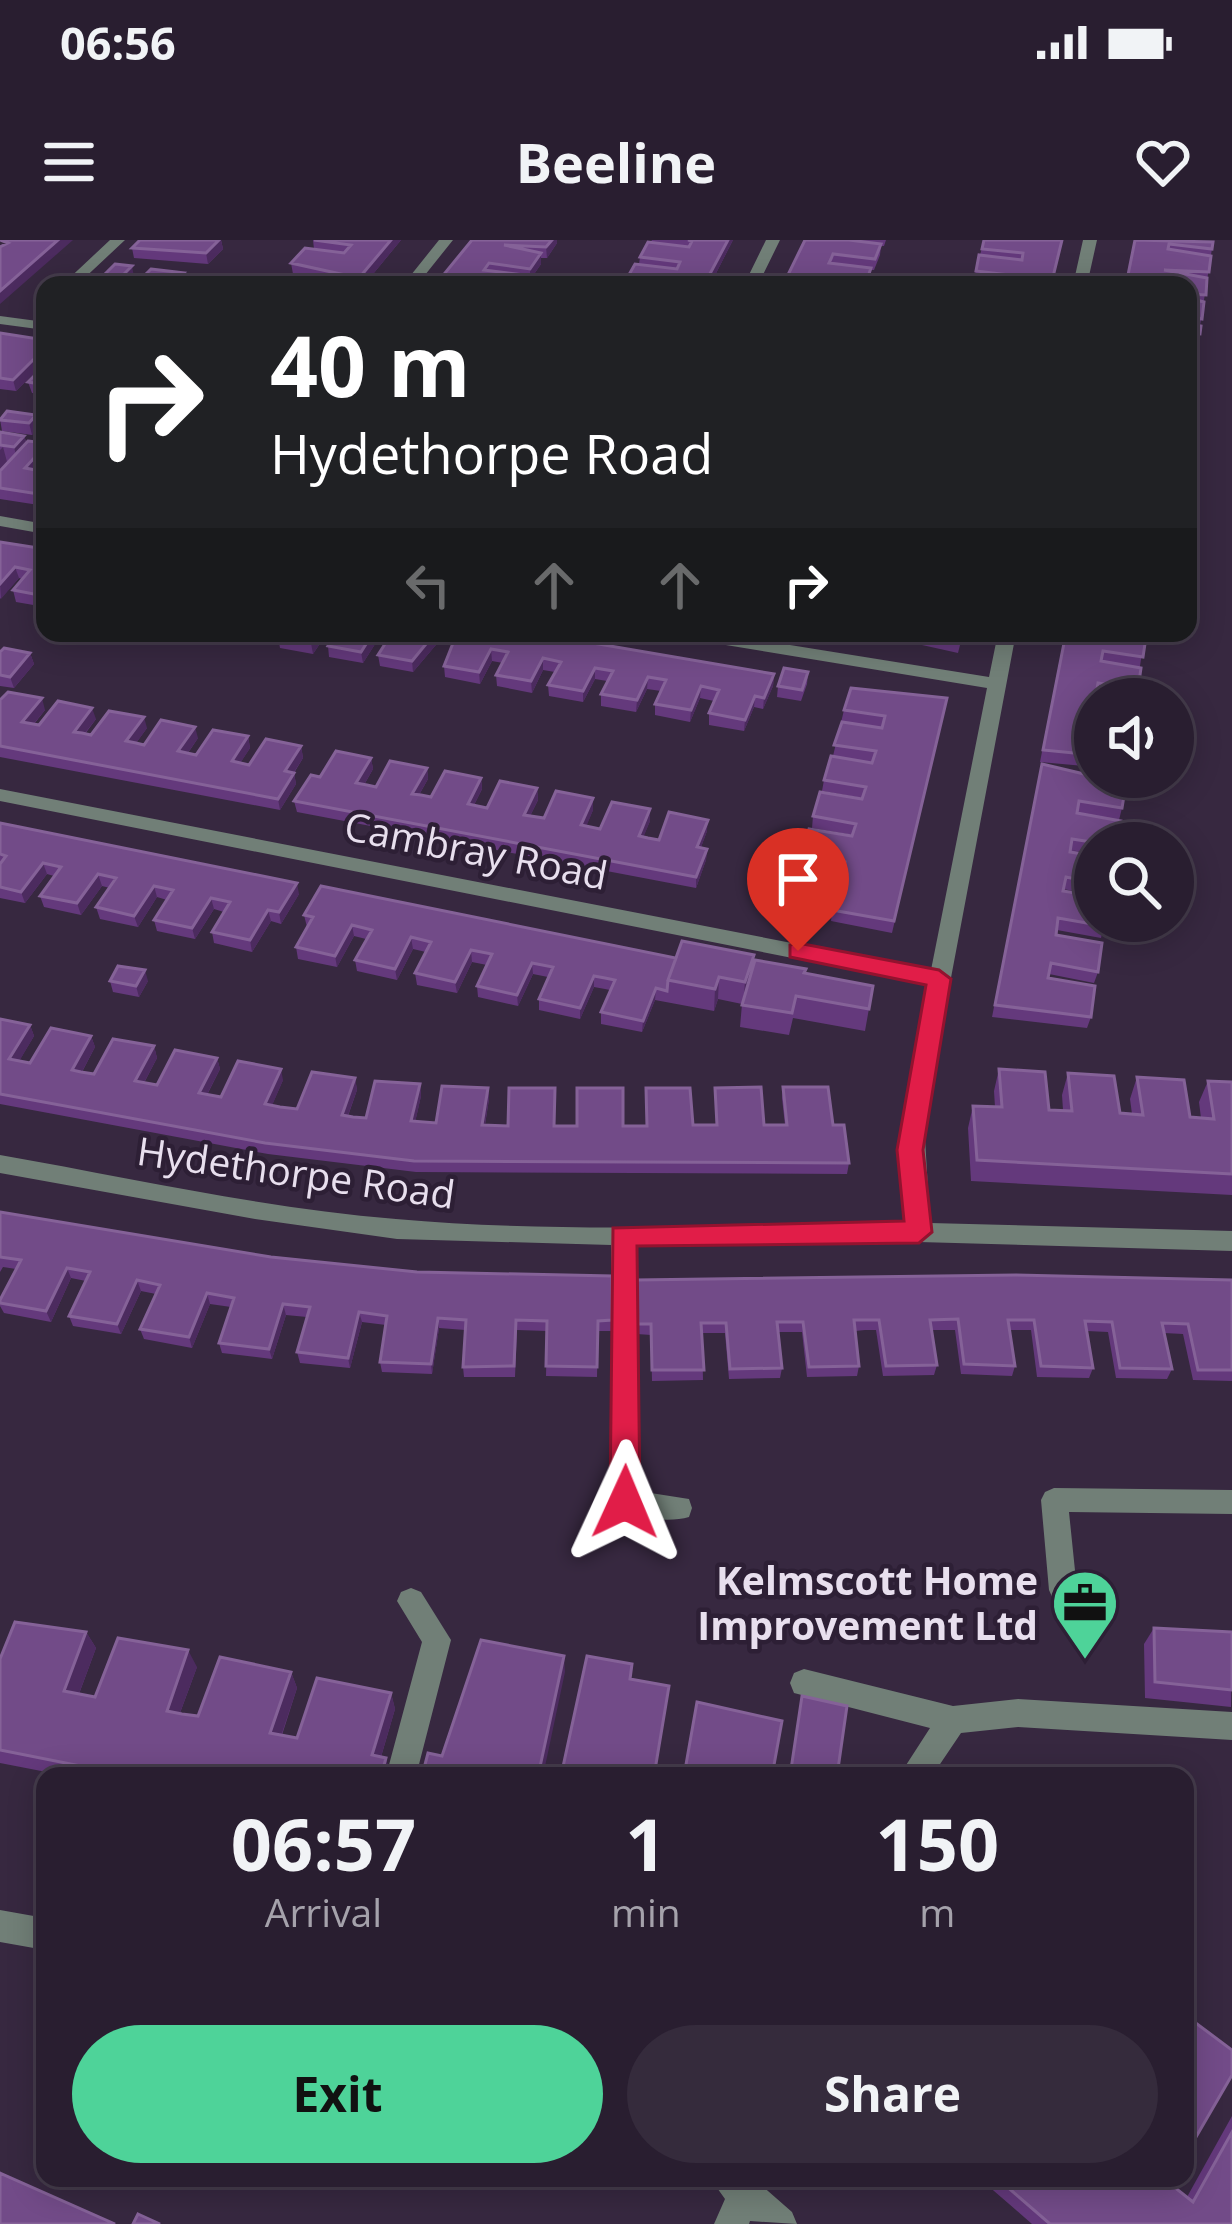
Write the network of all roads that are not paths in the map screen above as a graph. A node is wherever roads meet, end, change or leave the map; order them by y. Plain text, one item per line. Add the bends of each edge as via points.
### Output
1 (118, 240) edge
2 (446, 240) edge
3 (773, 240) edge
4 (1090, 240) edge
5 (79, 276) edge
6 (417, 276) edge
7 (755, 276) edge
8 (1082, 276) edge
9 (0, 320) edge
10 (36, 325) edge
11 (0, 521) edge
12 (36, 527) edge
13 (738, 642) edge
14 (1005, 642) edge
15 (997, 684) junction
16 (0, 795) edge
17 (939, 979) junction
18 (0, 1164) edge
19 (919, 1232) junction
20 (623, 1236) junction
21 (1232, 1241) edge
22 (1232, 1502) edge
23 (679, 1508) dead end
24 (1064, 1590) dead end
25 (411, 1601) dead end
26 (805, 1683) dead end
27 (953, 1720) junction
28 (1232, 1726) edge
29 (402, 1767) edge
30 (920, 1767) edge
31 (0, 1926) edge
32 (36, 1932) edge
33 (734, 2198) edge
34 (780, 2224) edge

1 - 5 street
2 - 6 street
3 - 7 street
4 - 8 street
9 - 10 street
11 - 12 street
13 - 15 street
14 - 15 street
15 - 17 street
16 - 17 street, Cambray Road
17 - 19 street via 910,1150
18 - 20 street, Hydethorpe Road via 324,1221
19 - 20 street, Hydethorpe Road
19 - 21 street, Hydethorpe Road
20 - 23 street via 625,1502
22 - 24 street via 1054,1500
25 - 29 street via 437,1640
26 - 27 street
27 - 28 street via 1018,1713
27 - 30 street
31 - 32 street
33 - 34 street

